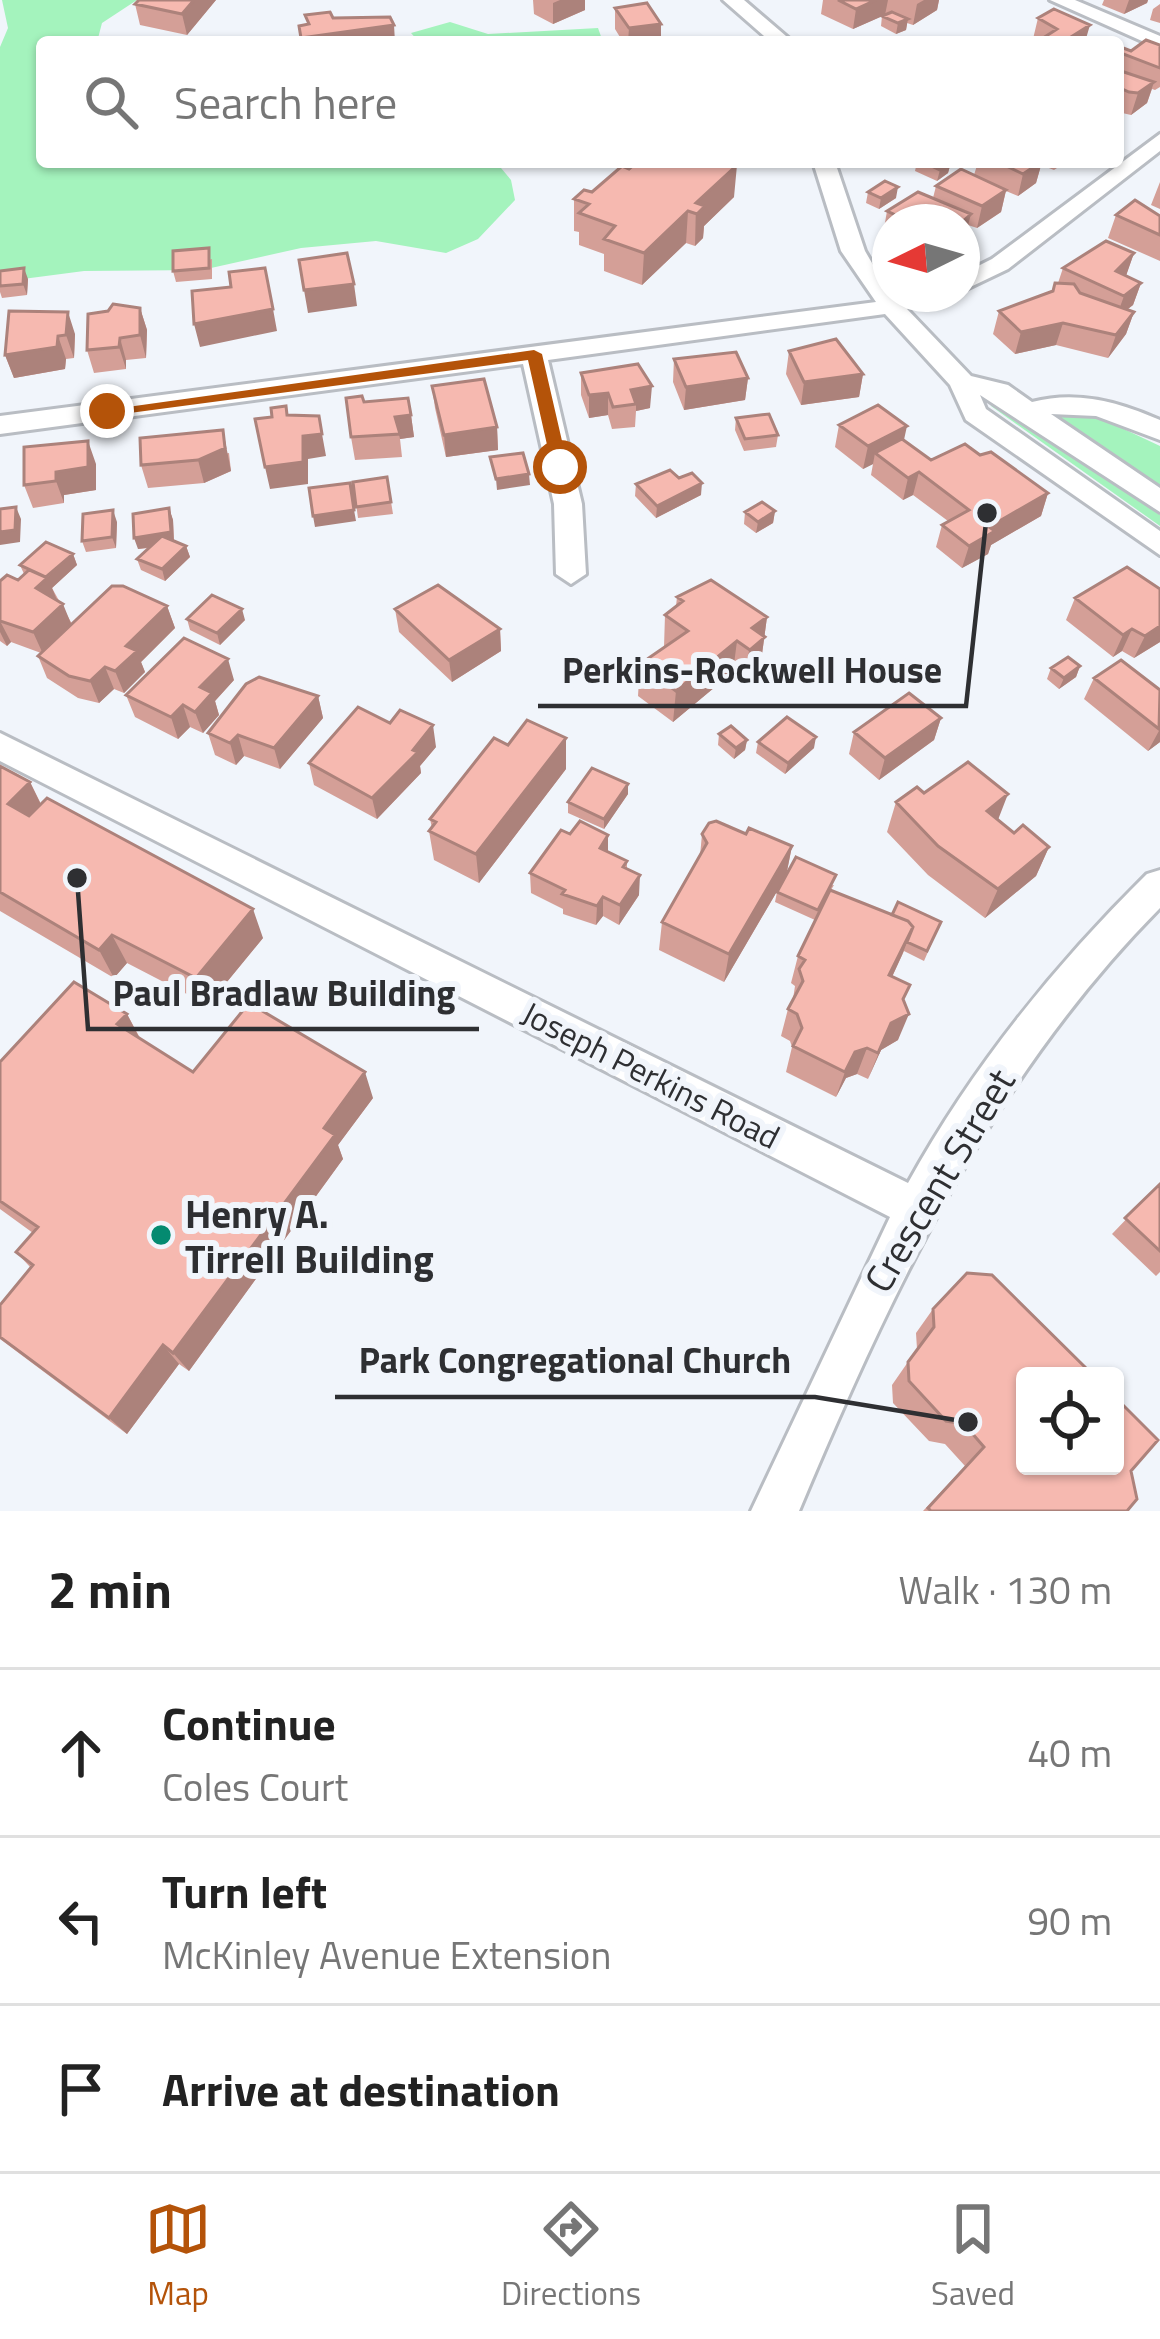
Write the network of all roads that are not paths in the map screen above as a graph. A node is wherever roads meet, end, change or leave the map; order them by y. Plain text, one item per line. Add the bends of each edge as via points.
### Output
1 (732, 0) edge
2 (1060, 0) edge
3 (776, 36) edge
4 (1160, 43) edge
5 (1160, 140) edge
6 (826, 168) edge
7 (1124, 168) edge
8 (1124, 168) edge
9 (980, 275) edge
10 (872, 278) edge
11 (872, 309) edge
12 (897, 312) edge
13 (534, 354) junction
14 (962, 382) junction
15 (1029, 411) junction
16 (0, 425) edge
17 (1160, 431) edge
18 (1160, 502) edge
19 (1160, 545) edge
20 (571, 574) dead end
21 (0, 746) edge
22 (1160, 886) edge
23 (916, 1209) junction
24 (775, 1511) edge

1 - 3 street
2 - 4 street
5 - 7 street
6 - 10 street via 853,251
8 - 9 street
11 - 13 street
12 - 14 street
13 - 16 street
13 - 20 street via 568,504
14 - 15 street via 991,387
14 - 19 street via 975,414
15 - 17 street via 1085,405
15 - 18 street
21 - 23 street, Joseph Perkins Road
22 - 23 street, Crescent Street via 1108,934 1046,1011
23 - 24 street, Crescent Street via 857,1318

